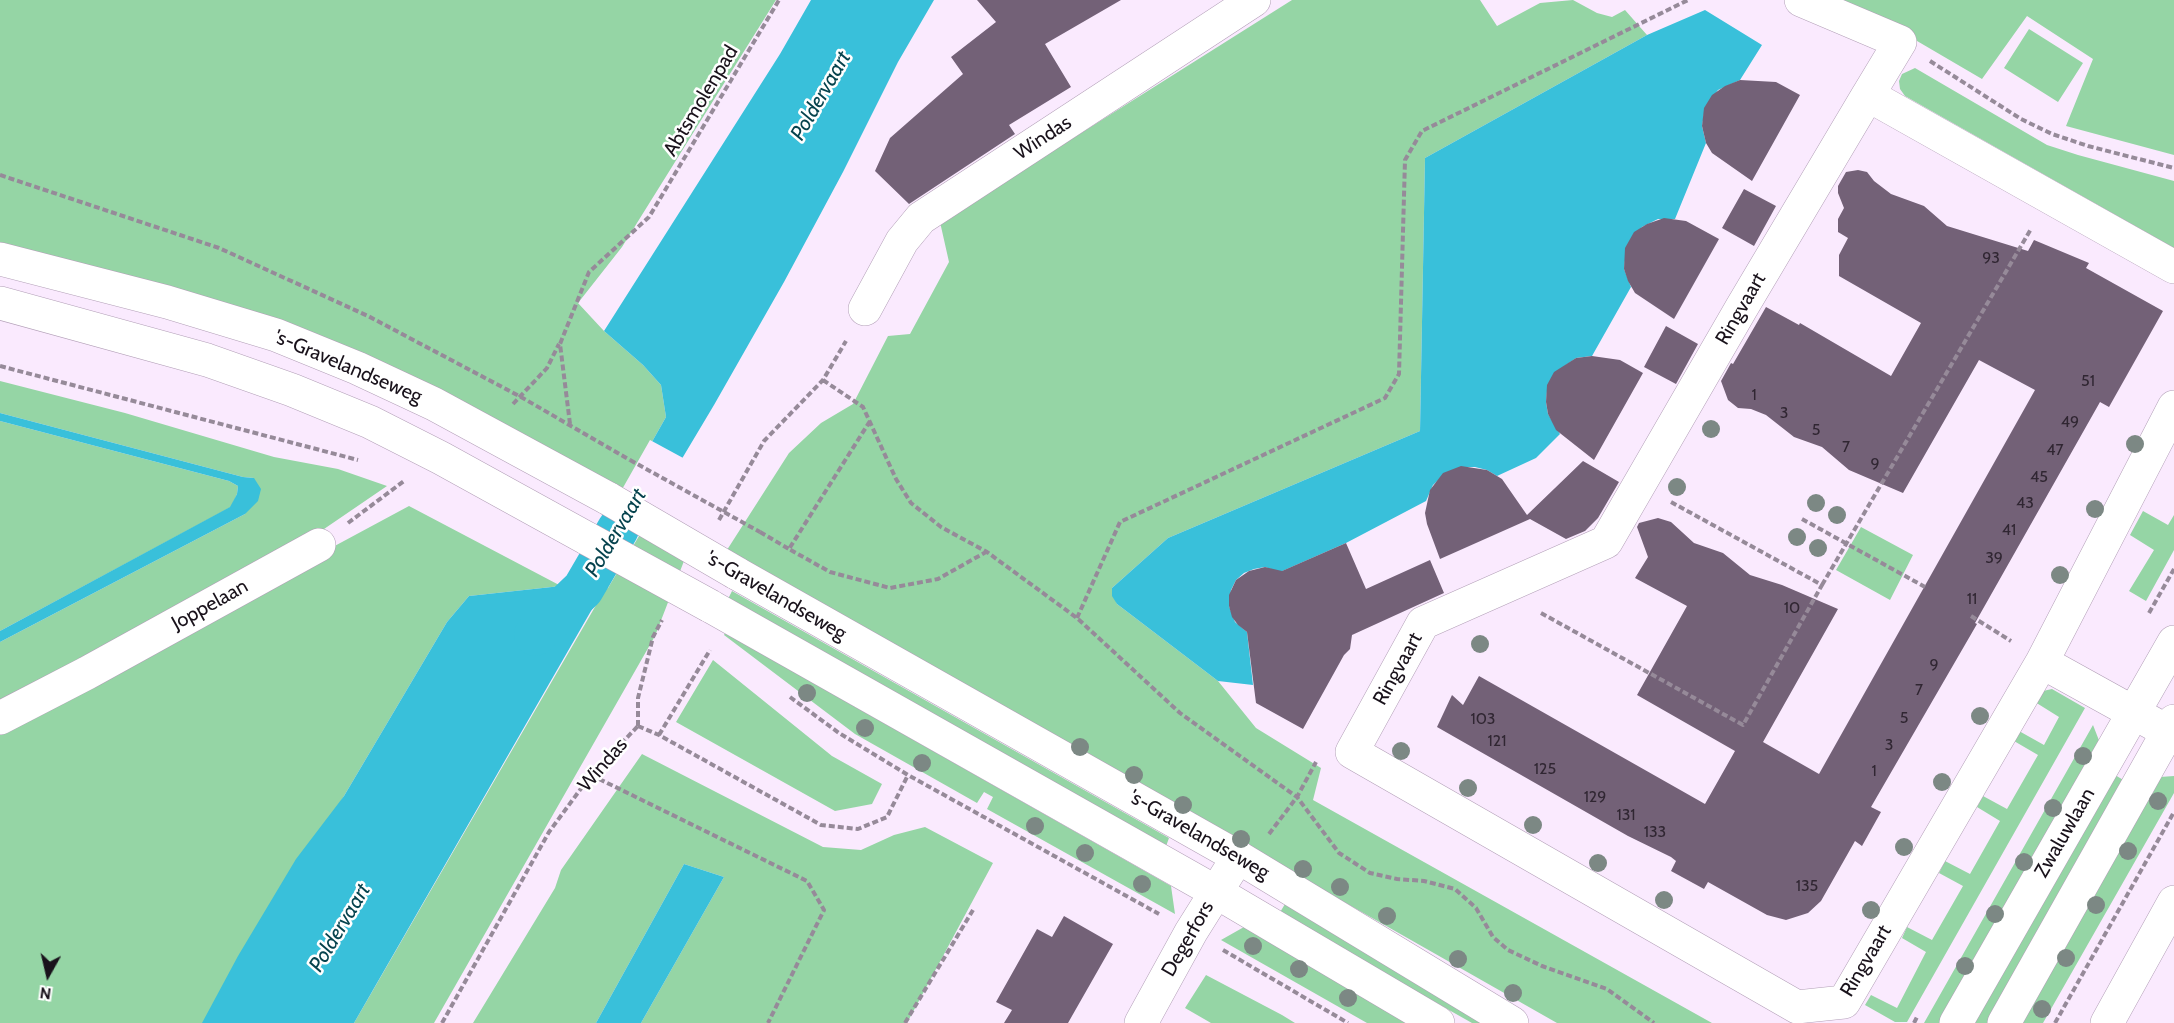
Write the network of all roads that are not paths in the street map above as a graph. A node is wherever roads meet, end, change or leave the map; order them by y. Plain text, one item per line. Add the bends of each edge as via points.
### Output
1 (1254, 0) edge
2 (1801, 0) edge
3 (1868, 95) junction
4 (0, 260) edge
5 (2174, 267) edge
6 (0, 303) edge
7 (865, 309) road end
8 (2174, 407) edge
9 (319, 545) road end
10 (2174, 642) edge
11 (2042, 662) junction
12 (2134, 712) junction
13 (0, 718) edge
14 (2172, 730) edge
15 (1238, 857) junction
16 (1216, 892) junction
17 (2174, 902) edge
18 (1141, 1023) edge
19 (1438, 1023) edge
20 (1512, 1023) edge
21 (1956, 1023) edge
22 (2004, 1023) edge
23 (2107, 1023) edge

1 - 7 main road, Windas via 921,218 902,241
2 - 3 main road via 1900,42
3 - 5 main road
3 - 11 main road, Ringvaart via 1606,542 1423,623 1352,752 1797,1007 1844,1002
4 - 15 main road, 's-Gravelandseweg, bridge via 167,302 276,335 434,404
6 - 16 main road, 's-Gravelandseweg, bridge via 207,360 370,422 710,606
8 - 11 main road, Ringvaart
9 - 13 main road, Joppelaan
10 - 12 main road, Zwaluwlaan
11 - 12 main road
12 - 14 main road
12 - 21 main road, Zwaluwlaan
14 - 22 main road, Zwaluwlaan
15 - 16 main road, Degerfors
15 - 20 main road, 's-Gravelandseweg
16 - 18 main road, Degerfors
16 - 19 main road, 's-Gravelandseweg
17 - 23 main road

